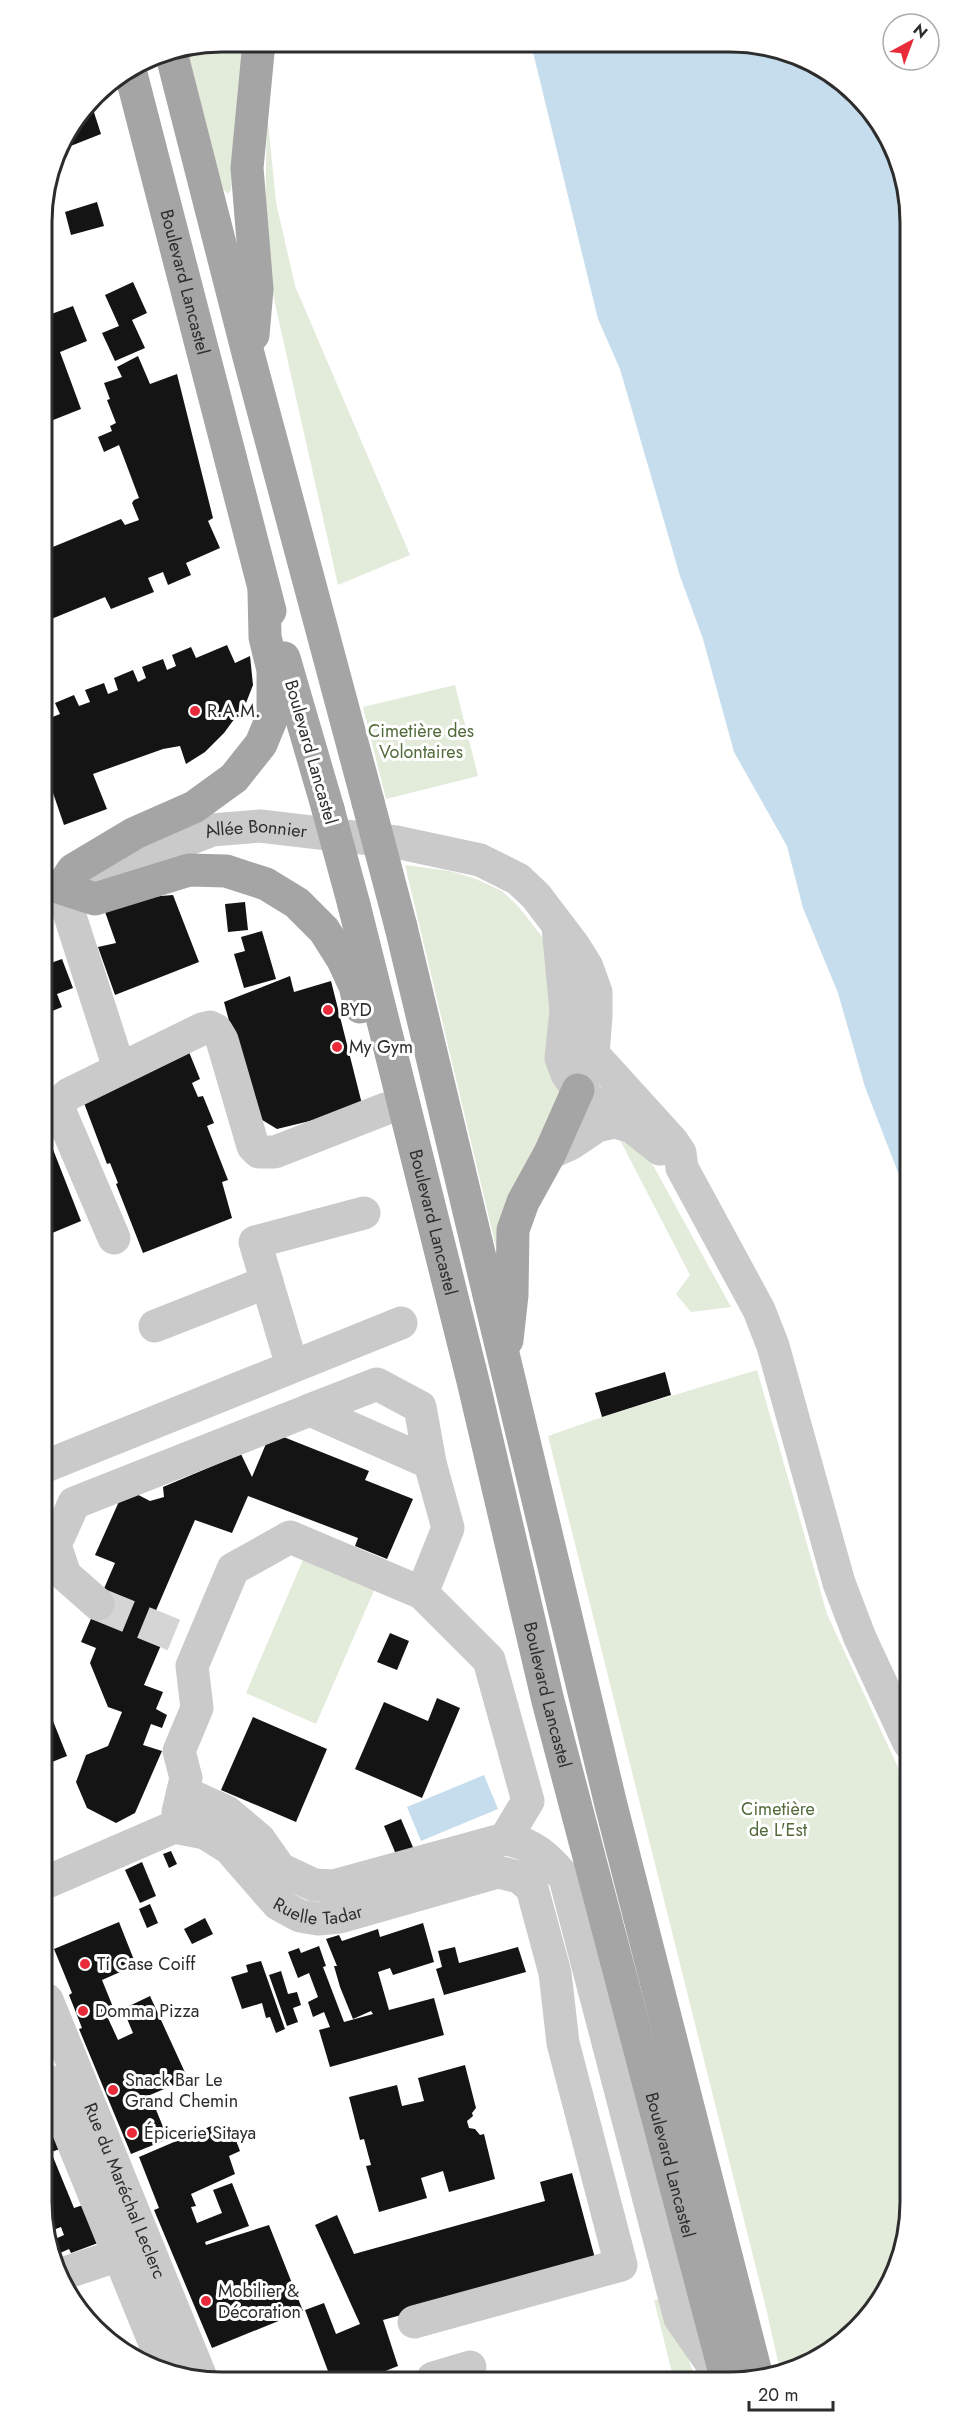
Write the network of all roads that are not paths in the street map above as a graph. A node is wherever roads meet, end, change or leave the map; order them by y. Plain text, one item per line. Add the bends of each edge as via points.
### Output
1 (258, 53) edge
2 (173, 61) edge
3 (132, 78) edge
4 (250, 361) junction
5 (264, 591) junction
6 (53, 892) edge
7 (558, 926) junction
8 (592, 1054) junction
9 (119, 1068) junction
10 (578, 1090) junction
11 (385, 1109) junction
12 (632, 1127) junction
13 (550, 1153) junction
14 (682, 1168) junction
15 (364, 1213) dead end
16 (114, 1238) dead end
17 (267, 1282) junction
18 (401, 1323) dead end
19 (155, 1326) dead end
20 (504, 1363) junction
21 (292, 1366) junction
22 (473, 1381) junction
23 (310, 1410) junction
24 (52, 1463) edge
25 (430, 1463) junction
26 (422, 1593) junction
27 (98, 1604) tunnel mouth
28 (900, 1724) edge
29 (183, 1792) junction
30 (174, 1827) junction
31 (505, 1839) junction
32 (52, 1880) edge
33 (52, 2015) edge
34 (52, 2052) edge
35 (52, 2089) edge
36 (133, 2250) junction
37 (67, 2272) edge
38 (414, 2322) dead end
39 (164, 2361) edge
40 (180, 2366) edge
41 (471, 2367) dead end
42 (197, 2370) edge
43 (755, 2371) edge
44 (455, 2372) edge
45 (718, 2372) edge
46 (725, 2372) edge

1 - 4 main road via 247,168 257,289
2 - 4 main road
3 - 5 main road, Boulevard Lancastel
4 - 20 main road, bridge via 401,927
5 - 6 main road via 265,637 273,670 273,715 261,744 234,778 194,807 126,838 73,870
5 - 22 main road, Boulevard Lancastel, bridge via 354,905
6 - 7 street, Allée Bonnier via 212,830 260,826 396,842 480,860 518,879
6 - 9 street
6 - 11 main road via 95,899 189,870 226,871 266,884 297,903 324,930 344,960 355,986
7 - 8 street, Allée Bonnier via 587,967 596,992
7 - 10 street via 566,1011 561,1058
8 - 10 street, Allée Bonnier via 589,1071
8 - 14 street via 672,1141 680,1153
9 - 11 street via 202,1029 216,1030 253,1146 259,1152 275,1152
9 - 16 street via 69,1094 58,1107
10 - 12 street
10 - 13 main road
11 - 22 main road via 426,1272
12 - 13 street via 615,1122 597,1126
12 - 14 street
13 - 20 main road via 523,1202 513,1230 512,1295
14 - 28 street via 759,1310 773,1346 839,1583
15 - 17 street via 255,1242
17 - 19 street
17 - 21 street
18 - 21 street
20 - 43 main road via 610,1805
21 - 24 street
22 - 46 main road, Boulevard Lancastel via 548,1701
23 - 25 street
23 - 25 street via 377,1384 420,1407
23 - 27 street via 74,1503 55,1545 65,1575
25 - 26 street via 448,1528
26 - 29 street via 290,1537 233,1569 192,1666 197,1708 179,1751 186,1778
26 - 31 street via 489,1660 528,1801
29 - 30 street
29 - 31 street via 227,1812 259,1839 280,1869 314,1885 334,1886
30 - 32 street
30 - 38 street, Ruelle Tadar via 205,1833 229,1848 278,1904 300,1916 340,1917 498,1872 519,1877 532,1888 555,1973 563,2043 621,2265
31 - 45 street via 523,1842 546,1856 565,1878 680,2318
33 - 36 street, Rue du Maréchal Leclerc
34 - 36 street, Rue du Maréchal Leclerc
35 - 36 street, Rue du Maréchal Leclerc
36 - 37 street
36 - 39 street, Rue du Maréchal Leclerc
36 - 40 street, Rue du Maréchal Leclerc
36 - 42 street, Rue du Maréchal Leclerc
41 - 44 street

